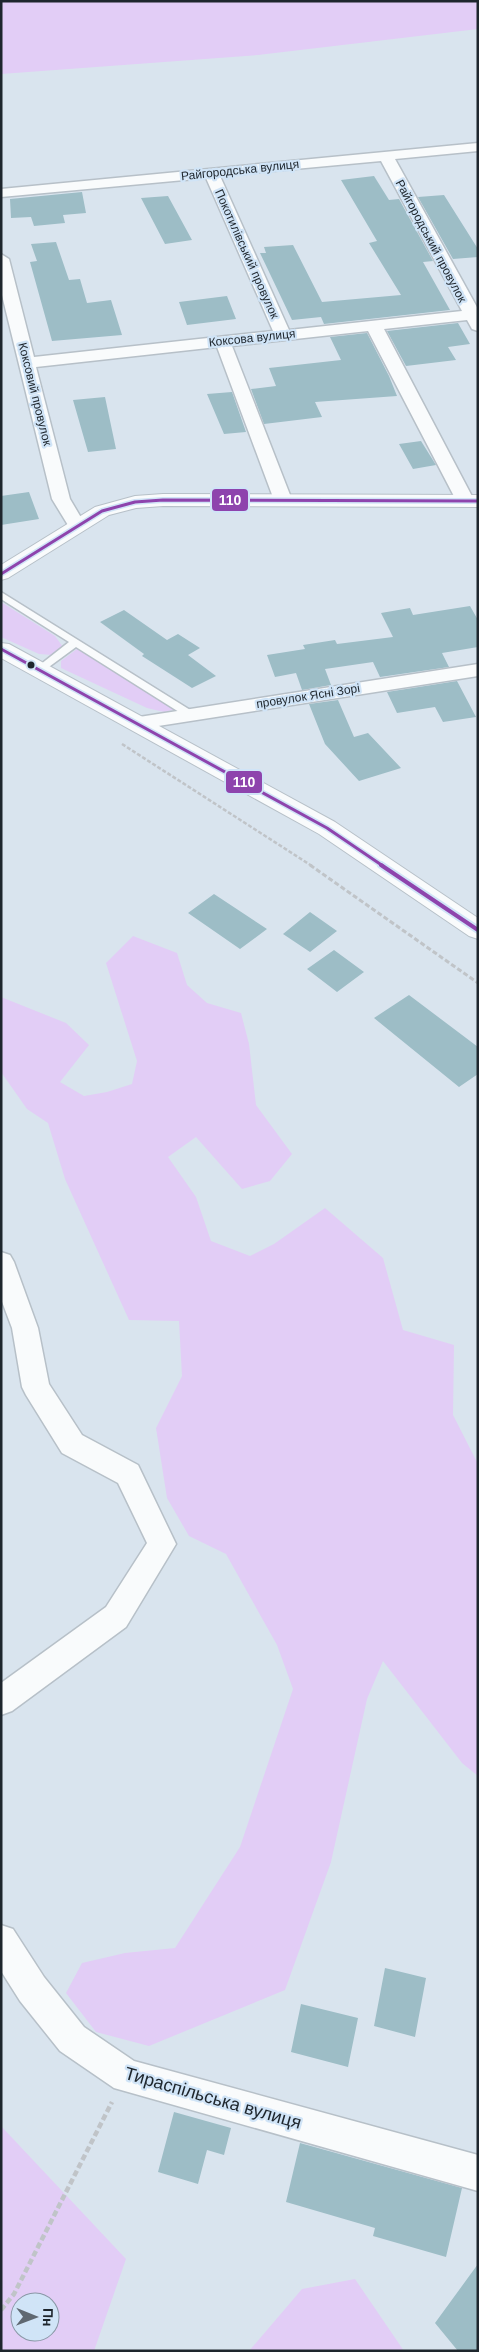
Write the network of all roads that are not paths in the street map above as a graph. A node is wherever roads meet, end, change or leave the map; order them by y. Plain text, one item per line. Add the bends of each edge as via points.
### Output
1 (478, 147) edge
2 (386, 156) junction
3 (211, 173) junction
4 (1, 193) edge
5 (1, 259) edge
6 (475, 318) edge
7 (374, 326) junction
8 (283, 335) junction
9 (223, 342) junction
10 (27, 362) junction
11 (283, 500) junction
12 (472, 502) edge
13 (77, 526) junction
14 (1, 574) edge
15 (1, 595) edge
16 (74, 643) junction
17 (1, 649) edge
18 (39, 670) junction
19 (478, 670) edge
20 (191, 715) junction
21 (139, 723) junction
22 (478, 930) edge
23 (1, 1262) edge
24 (1, 1702) edge
25 (2, 1943) edge
26 (478, 2173) edge

1 - 2 street, Райгородська вулиця
2 - 3 street, Райгородська вулиця
2 - 6 street, Райгородський провулок
3 - 4 street, Райгородська вулиця
3 - 8 street, Покотилівський провулок
5 - 10 street, Коксовий провулок
6 - 7 street, Коксова вулиця
7 - 8 street, Коксова вулиця
7 - 12 street
8 - 9 street, Коксова вулиця
9 - 10 street, Коксова вулиця
9 - 11 street
10 - 13 street, Коксовий провулок via 61,500
11 - 12 main road
11 - 13 main road via 135,502 102,511
13 - 14 main road
15 - 16 lane
16 - 18 lane
16 - 20 lane
17 - 18 main road
18 - 21 main road
19 - 20 street, провулок Ясні Зорі
20 - 21 street, провулок Ясні Зорі
21 - 22 main road via 327,828
23 - 24 street via 25,1328 36,1387 72,1444 128,1474 162,1544 116,1617
25 - 26 street, Тираспільська вулиця via 32,1989 72,2039 126,2076

